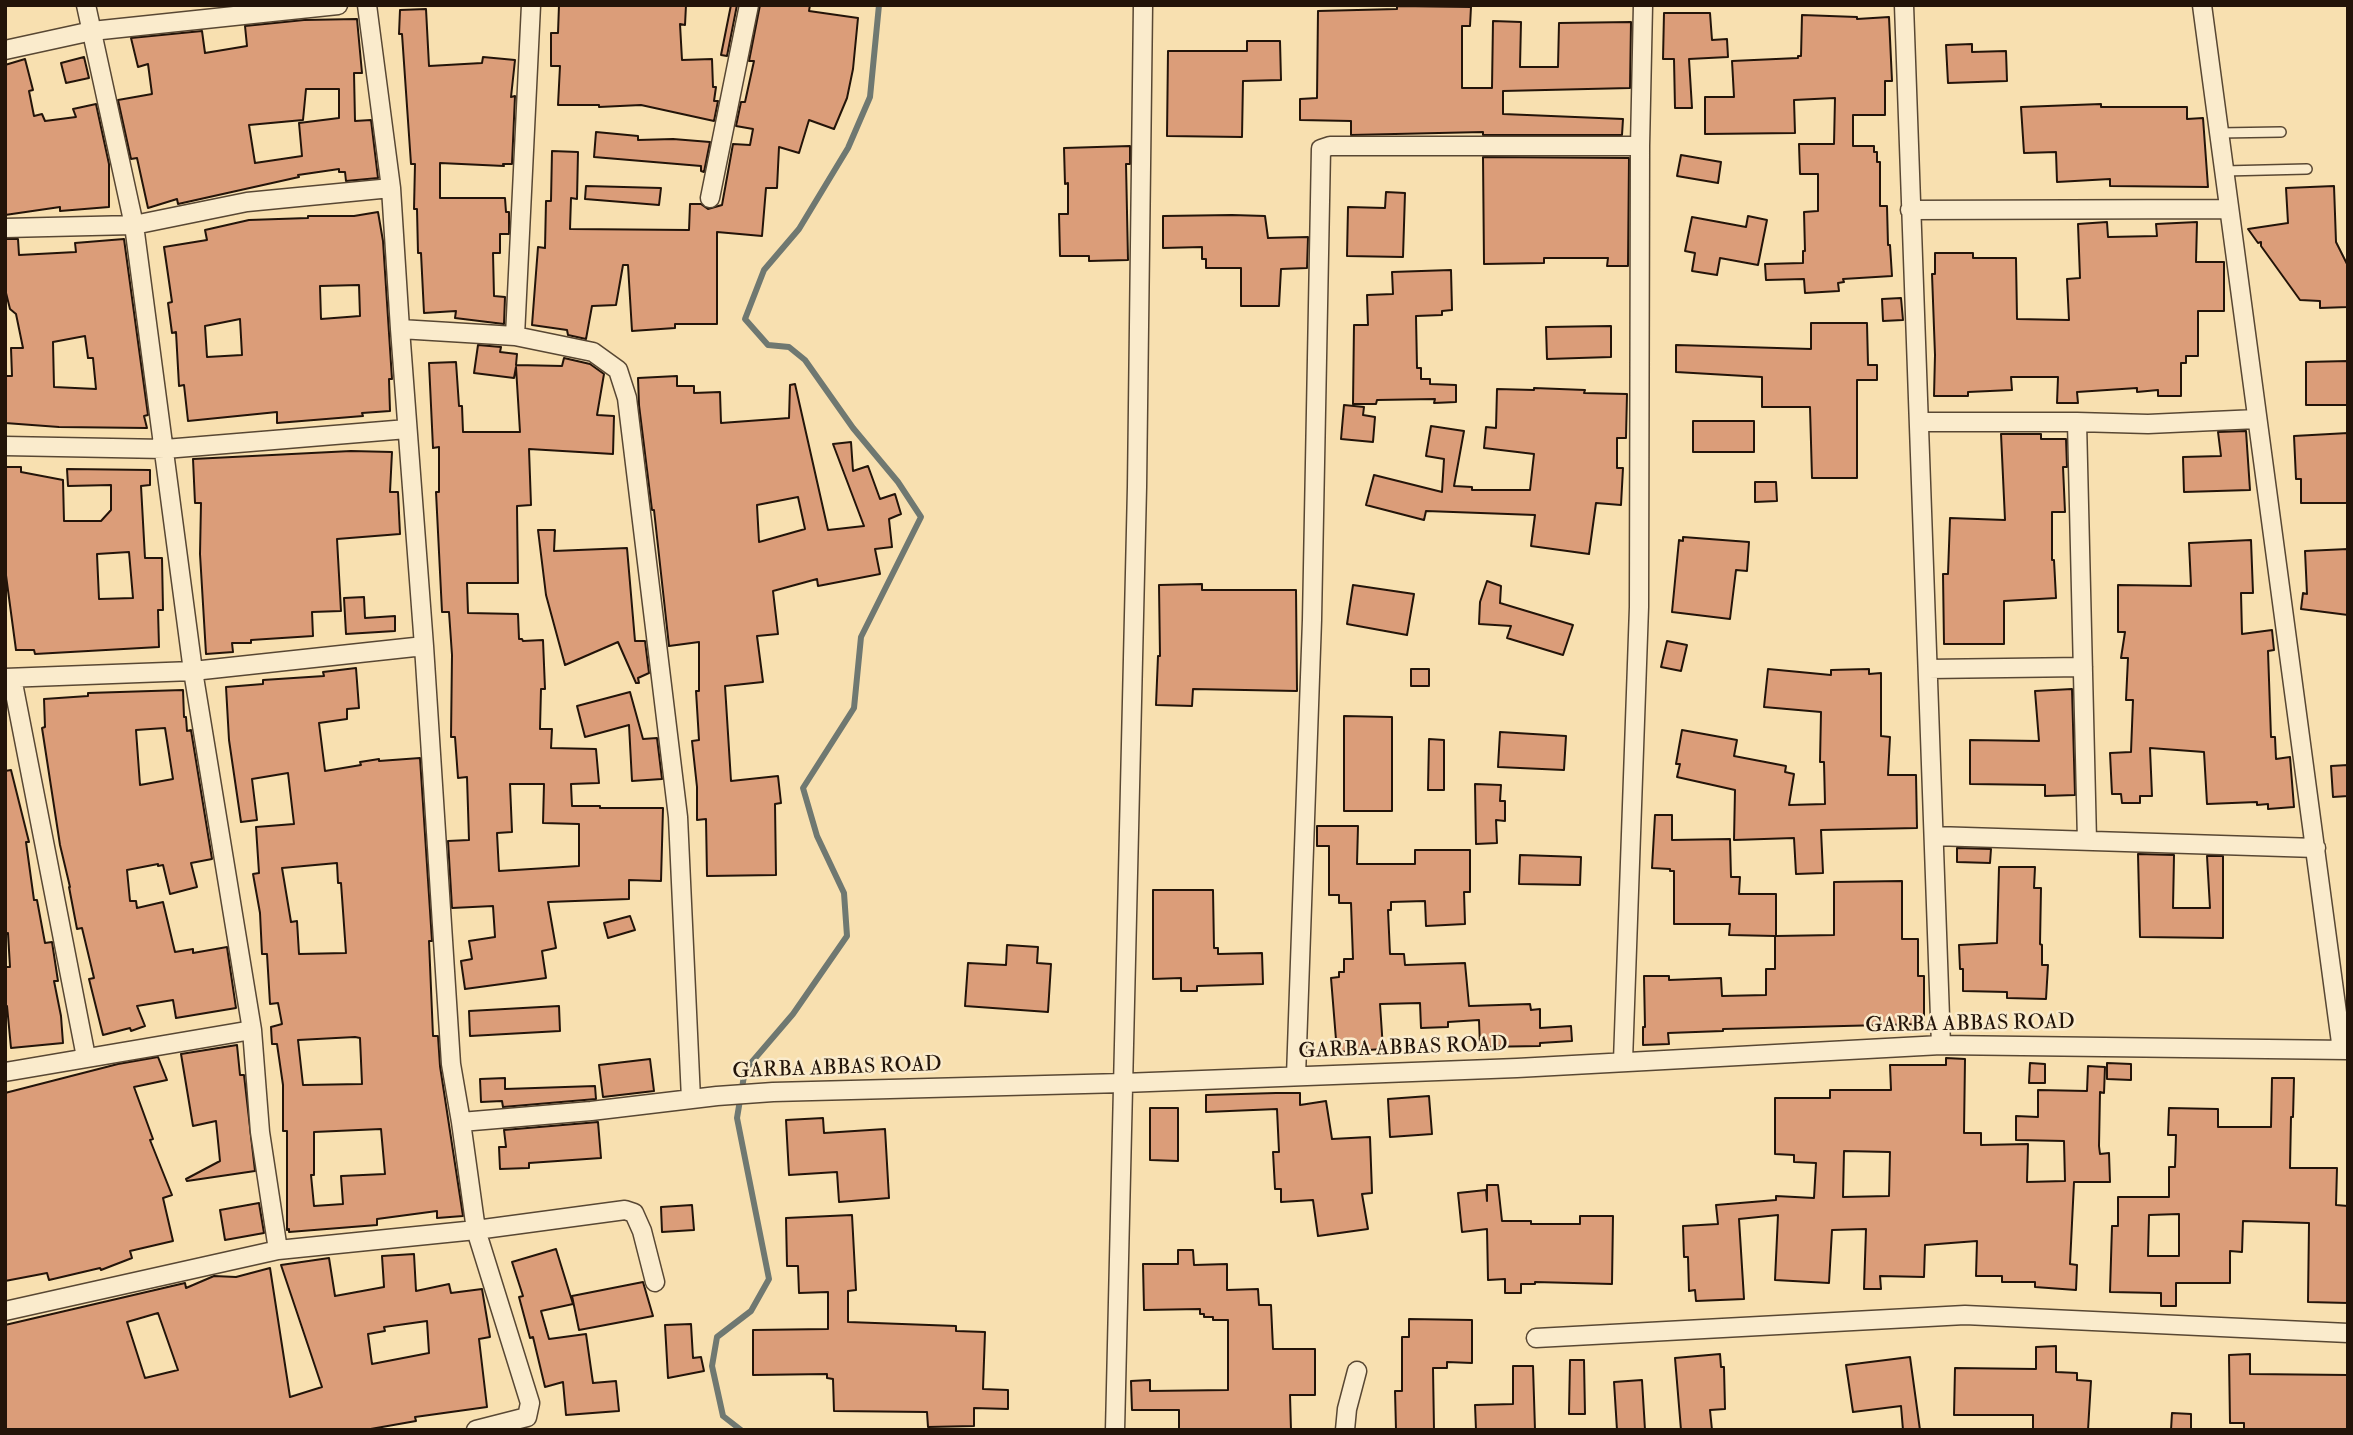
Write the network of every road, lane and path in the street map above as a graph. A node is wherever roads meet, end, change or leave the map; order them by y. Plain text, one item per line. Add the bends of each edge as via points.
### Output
1 (86, 5) edge
2 (338, 5) edge
3 (367, 5) edge
4 (531, 5) edge
5 (749, 5) edge
6 (1143, 5) edge
7 (1643, 5) edge
8 (1904, 5) edge
9 (2202, 5) edge
10 (92, 31) junction
11 (5, 50) edge
12 (2281, 132) dead end
13 (2219, 133) junction
14 (1640, 146) junction
15 (2307, 169) dead end
16 (2224, 171) junction
17 (391, 188) junction
18 (710, 198) dead end
19 (2228, 209) junction
20 (1910, 210) junction
21 (134, 225) junction
22 (5, 228) edge
23 (400, 329) junction
24 (514, 336) junction
25 (2257, 419) junction
26 (1919, 422) junction
27 (2077, 422) junction
28 (407, 429) junction
29 (5, 446) edge
30 (165, 449) junction
31 (424, 646) junction
32 (2083, 667) junction
33 (1928, 669) junction
34 (193, 671) junction
35 (9, 678) edge
36 (1934, 835) junction
37 (2087, 841) junction
38 (2316, 848) junction
39 (252, 1030) junction
40 (1941, 1045) junction
41 (2345, 1050) edge
42 (86, 1057) junction
43 (1623, 1061) junction
44 (5, 1072) edge
45 (1296, 1076) junction
46 (1123, 1083) junction
47 (691, 1099) junction
48 (461, 1122) junction
49 (476, 1230) junction
50 (278, 1250) junction
51 (655, 1282) dead end
52 (5, 1311) edge
53 (2348, 1333) edge
54 (1536, 1338) dead end
55 (1357, 1371) dead end
56 (476, 1430) edge
57 (1115, 1430) edge
58 (1345, 1430) edge

1 - 10 street
2 - 10 street
3 - 17 street
4 - 24 street
5 - 18 street
6 - 46 street
7 - 14 street
8 - 20 street
9 - 13 street
10 - 11 street
10 - 21 street
12 - 13 lane
13 - 16 street
14 - 43 street via 1639,607
14 - 45 street via 1321,149 1312,620
15 - 16 lane
16 - 19 street
17 - 21 street via 247,202
17 - 23 street
19 - 20 street
19 - 25 street
20 - 26 street
21 - 22 street
21 - 30 street
23 - 24 street
23 - 28 street
24 - 47 street via 593,352 618,370 627,398 678,817
25 - 27 street
25 - 38 street
26 - 27 street
26 - 33 street
27 - 32 street
28 - 30 street
28 - 31 street
29 - 30 street
30 - 34 street
31 - 34 street
31 - 48 street via 451,1064
32 - 33 street
32 - 37 street
33 - 36 street
34 - 35 street
34 - 39 street
35 - 42 street
36 - 37 street
36 - 40 street
37 - 38 street
38 - 41 street
39 - 42 street
39 - 50 street via 260,1132
40 - 41 street, GARBA ABBAS ROAD
40 - 43 street, GARBA ABBAS ROAD
42 - 44 street
43 - 45 street, GARBA ABBAS ROAD
45 - 46 street, GARBA ABBAS ROAD
46 - 47 street, GARBA ABBAS ROAD via 773,1092
46 - 57 street
47 - 48 street, GARBA ABBAS ROAD
48 - 49 street
49 - 50 street
49 - 51 street via 625,1210 634,1213 642,1231
49 - 56 street via 530,1403 527,1417
50 - 52 street
53 - 54 street via 1965,1315
55 - 58 street

